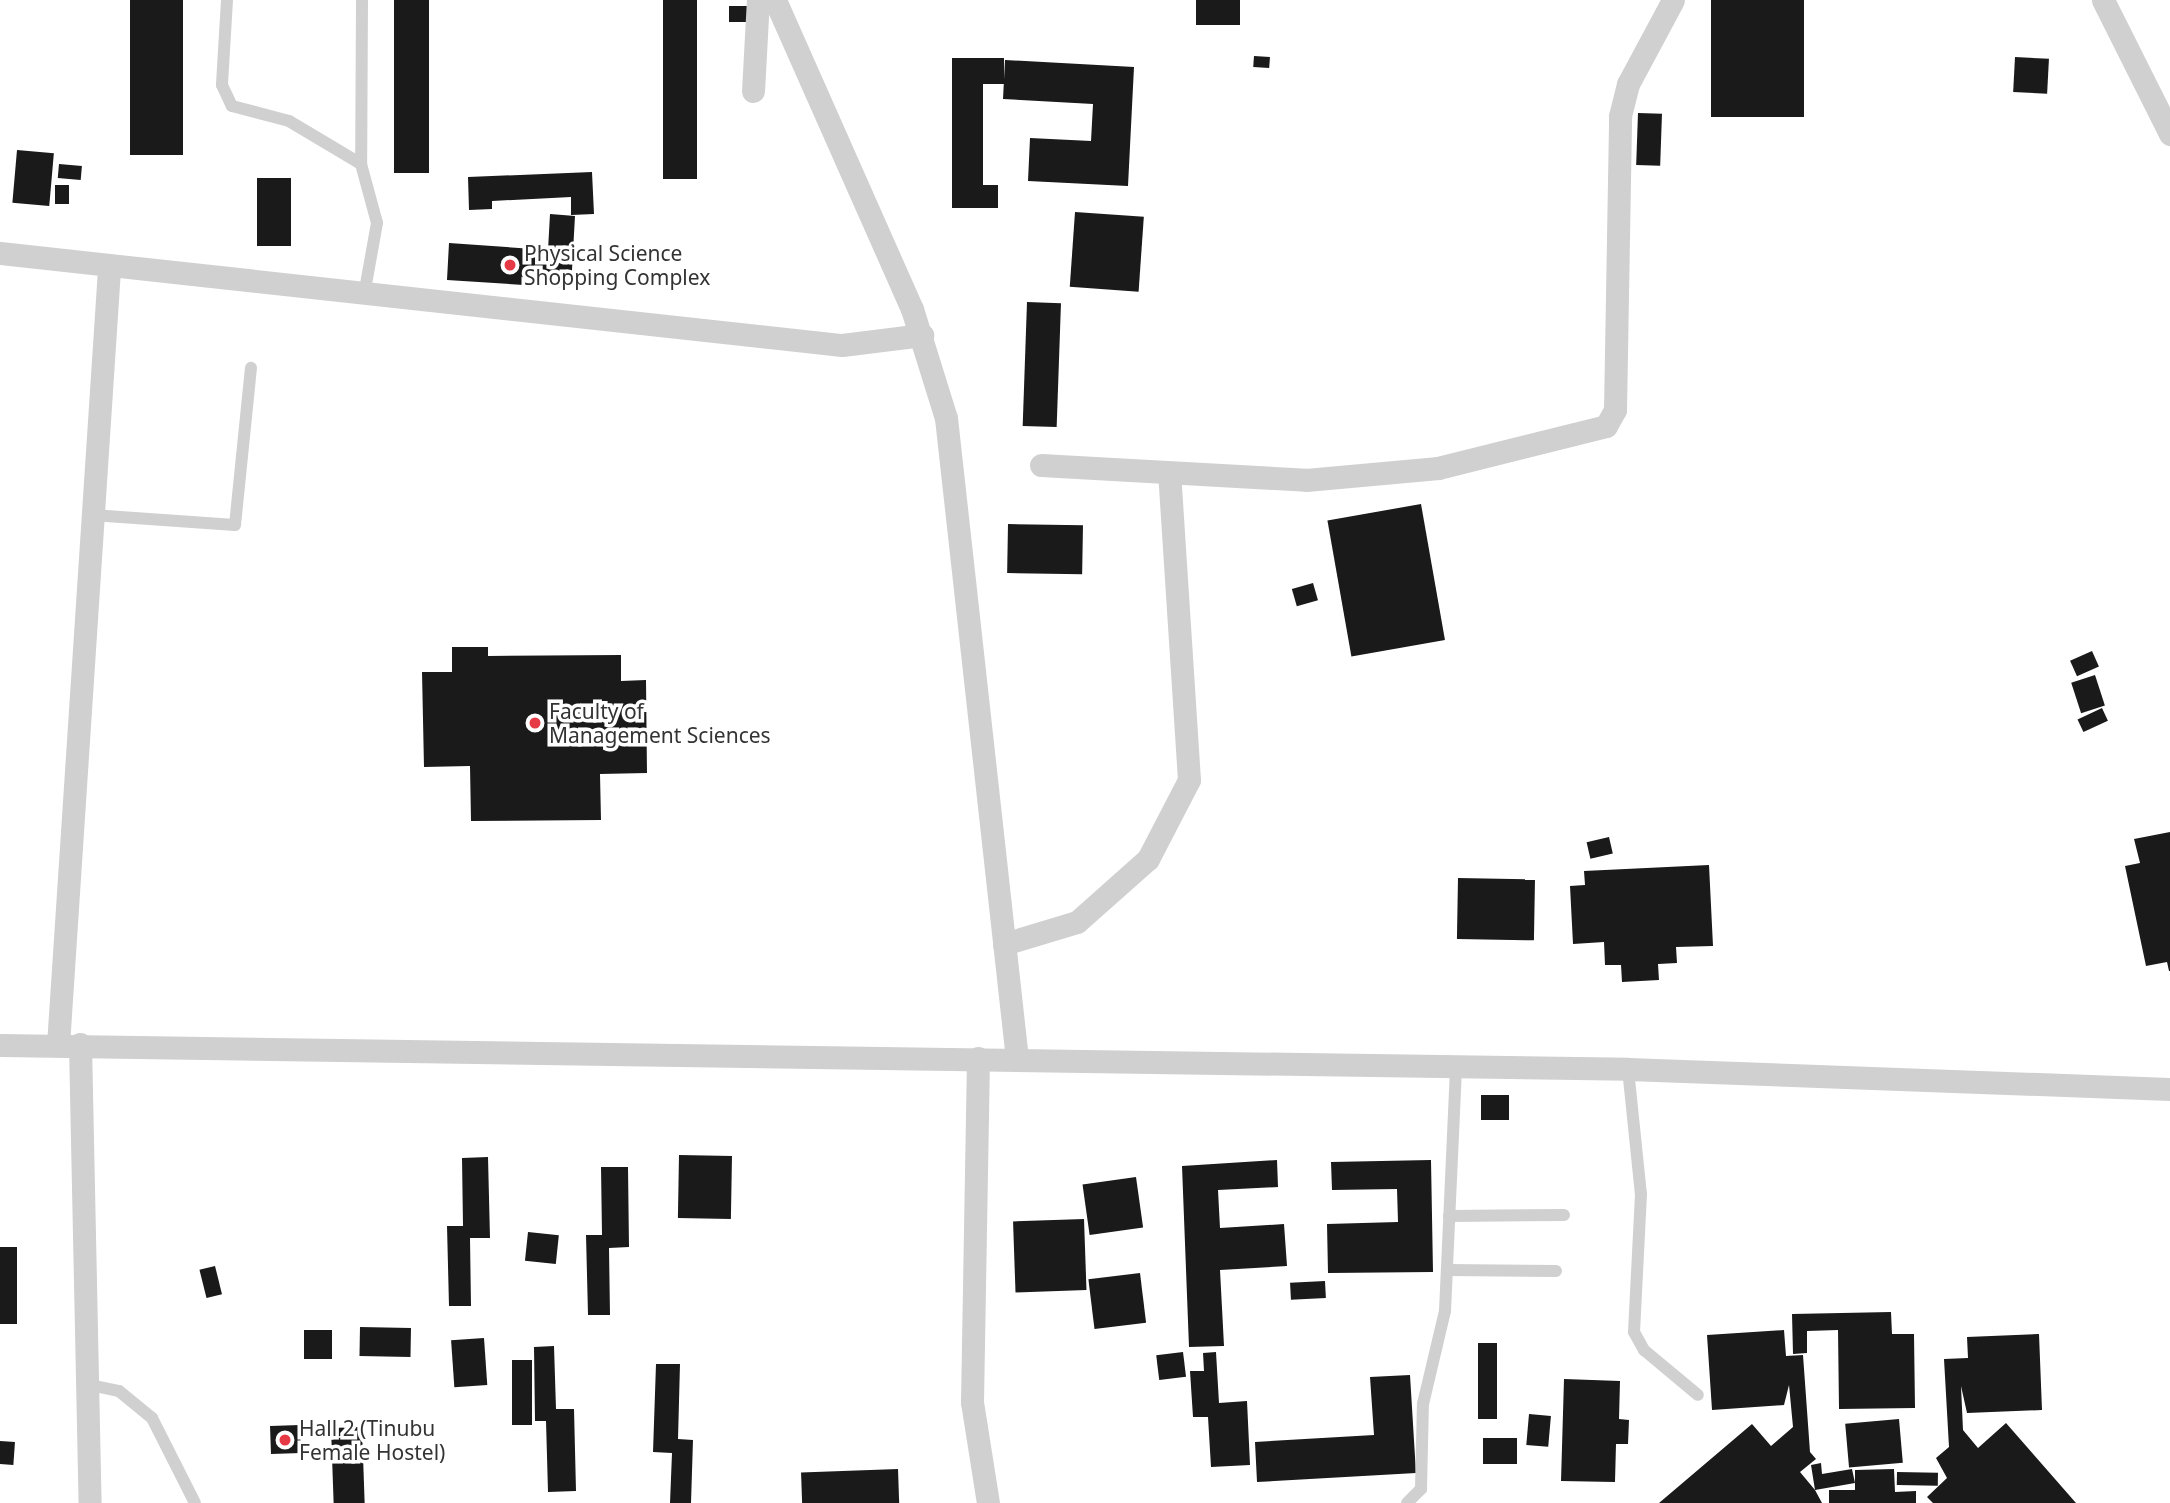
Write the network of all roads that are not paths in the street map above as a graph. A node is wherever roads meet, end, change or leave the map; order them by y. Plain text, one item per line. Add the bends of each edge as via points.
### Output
1 (227, 0) edge
2 (362, 0) edge
3 (758, 0) edge
4 (775, 0) edge
5 (1673, 0) edge
6 (2103, 0) edge
7 (752, 91) dead end
8 (2170, 134) edge
9 (361, 164) junction
10 (0, 253) edge
11 (109, 269) junction
12 (364, 296) junction
13 (922, 335) junction
14 (251, 368) dead end
15 (1041, 465) dead end
16 (1169, 474) junction
17 (92, 515) junction
18 (1004, 944) junction
19 (69, 1044) junction
20 (0, 1045) edge
21 (978, 1058) junction
22 (1017, 1059) junction
23 (1456, 1066) junction
24 (1628, 1069) junction
25 (2170, 1089) edge
26 (1564, 1215) dead end
27 (1449, 1216) junction
28 (1447, 1269) junction
29 (1556, 1271) dead end
30 (90, 1385) junction
31 (1698, 1395) dead end
32 (90, 1503) edge
33 (195, 1503) edge
34 (988, 1503) edge
35 (1407, 1503) edge

1 - 9 lane via 222,85 232,106 289,121
2 - 9 lane
3 - 7 street
4 - 13 street
5 - 16 street via 1628,85 1619,116 1615,410 1606,426 1438,468 1306,480
6 - 8 street
9 - 12 lane via 377,223
10 - 11 street
11 - 12 street
11 - 17 street
12 - 13 street via 842,345
13 - 18 street via 946,418
14 - 17 lane via 235,525
15 - 16 street
16 - 18 street via 1189,780 1138,868 1077,922
17 - 19 street
18 - 22 street
19 - 20 street
19 - 21 street
19 - 30 street
21 - 22 street
21 - 34 street via 972,1402
22 - 23 street
23 - 24 street
23 - 27 lane
24 - 25 street
24 - 31 lane via 1641,1194 1634,1332 1644,1350
26 - 27 lane
27 - 28 lane
28 - 29 lane
28 - 35 lane via 1445,1311 1423,1404 1421,1489
30 - 32 street
30 - 33 lane via 119,1391 152,1418

